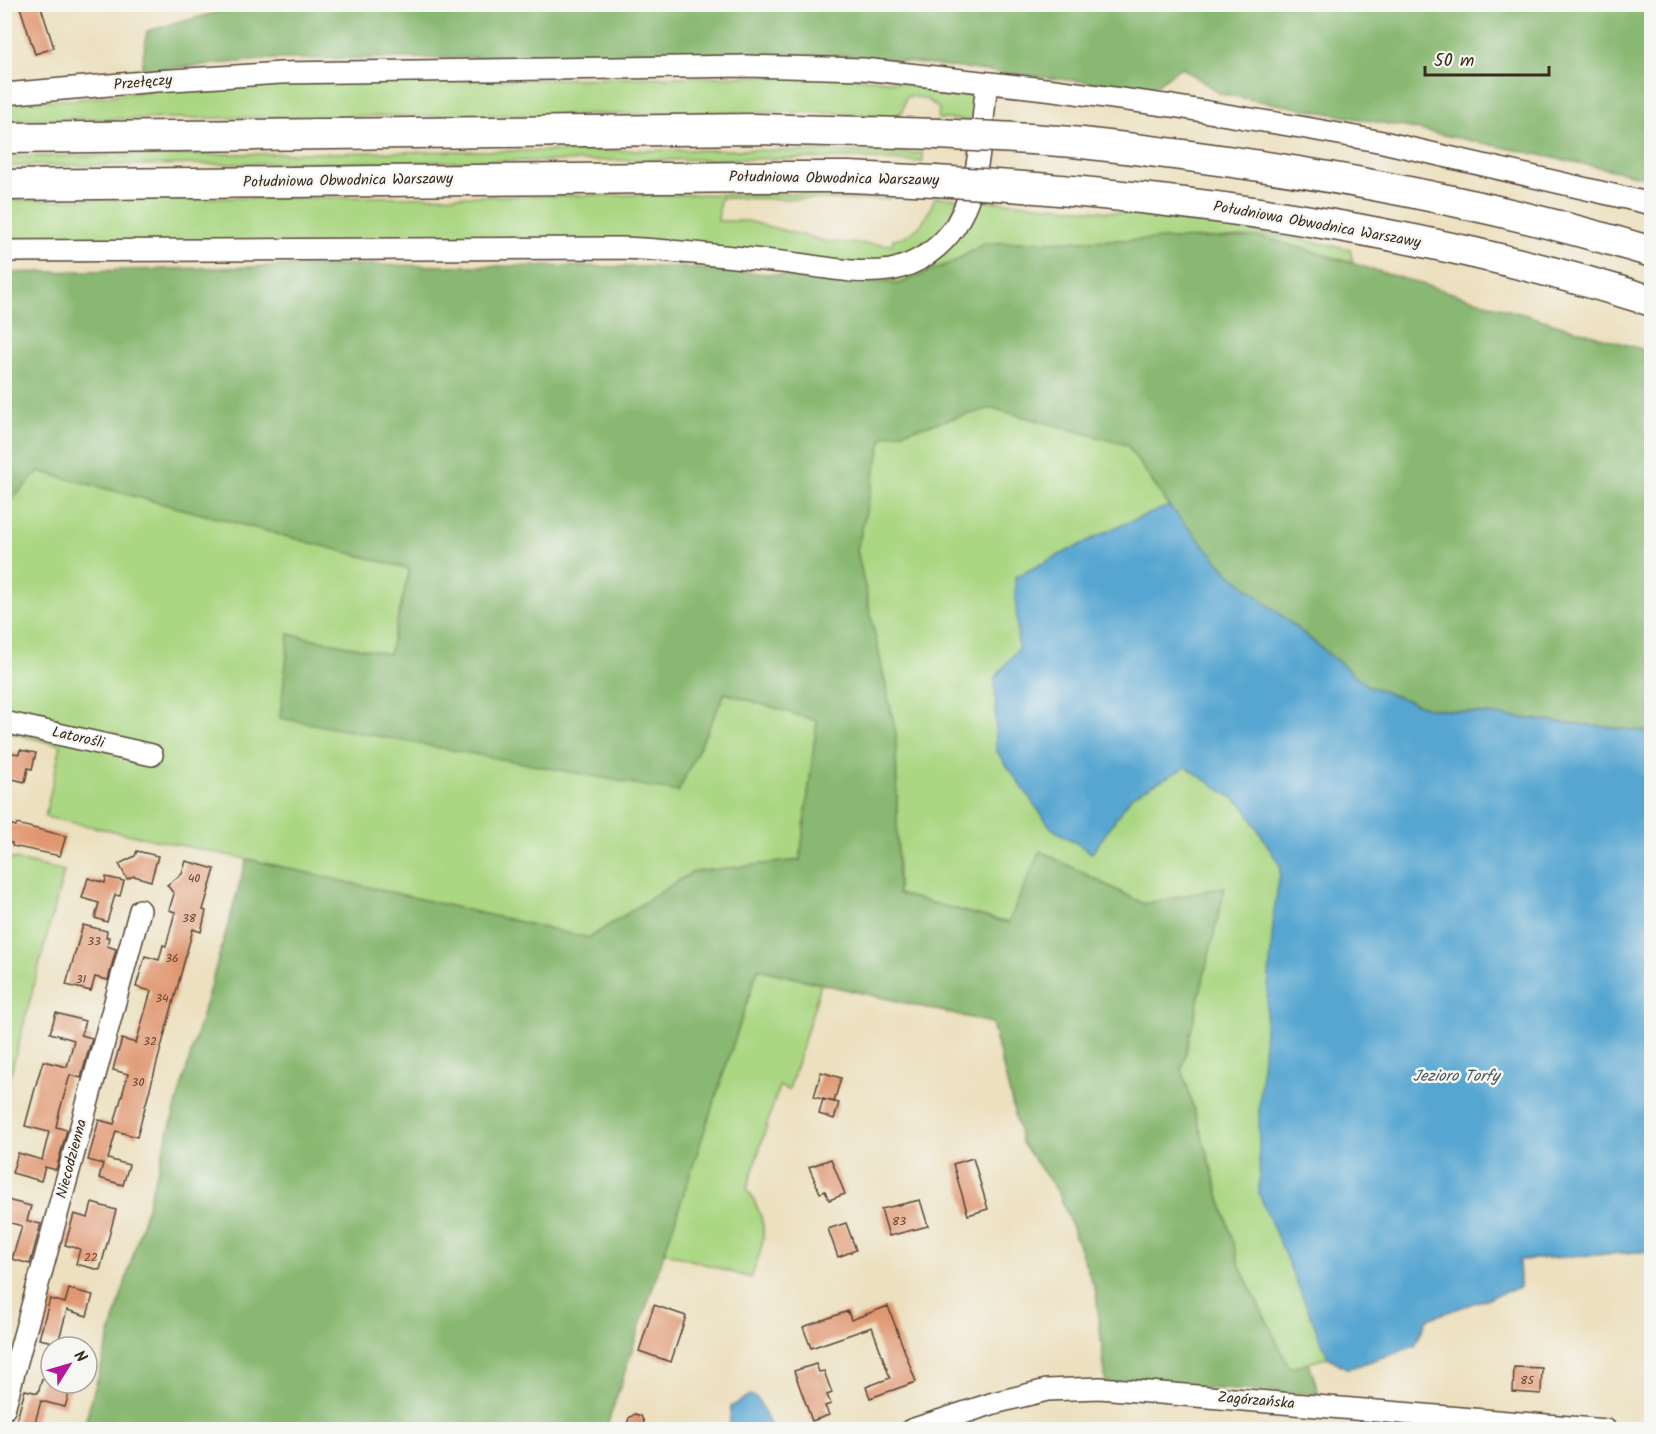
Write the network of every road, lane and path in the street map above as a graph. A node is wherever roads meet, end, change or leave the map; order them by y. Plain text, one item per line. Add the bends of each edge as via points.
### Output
1 (987, 83) junction
2 (4, 94) edge
3 (4, 138) edge
4 (4, 185) edge
5 (1652, 204) edge
6 (4, 250) edge
7 (1652, 252) edge
8 (1652, 301) edge
9 (4, 722) edge
10 (152, 755) dead end
11 (140, 910) dead end
12 (4, 1409) edge
13 (911, 1430) edge
14 (1606, 1430) edge

1 - 2 street, Przełęczy via 862,69 746,66 281,73
1 - 5 street, Przełęczy via 1172,106 1361,138
1 - 6 street via 978,160 962,214 932,252 890,270 858,271 678,250 621,248
3 - 7 highway, bridge via 755,129 1080,143 1309,173 1477,206
4 - 8 highway, Południowa Obwodnica Warszawy, bridge via 849,177 1027,186 1139,197 1381,234
9 - 10 street, Latorośli
11 - 12 street, Niecodzienna
13 - 14 street, Zagórzańska via 1047,1390 1100,1388

